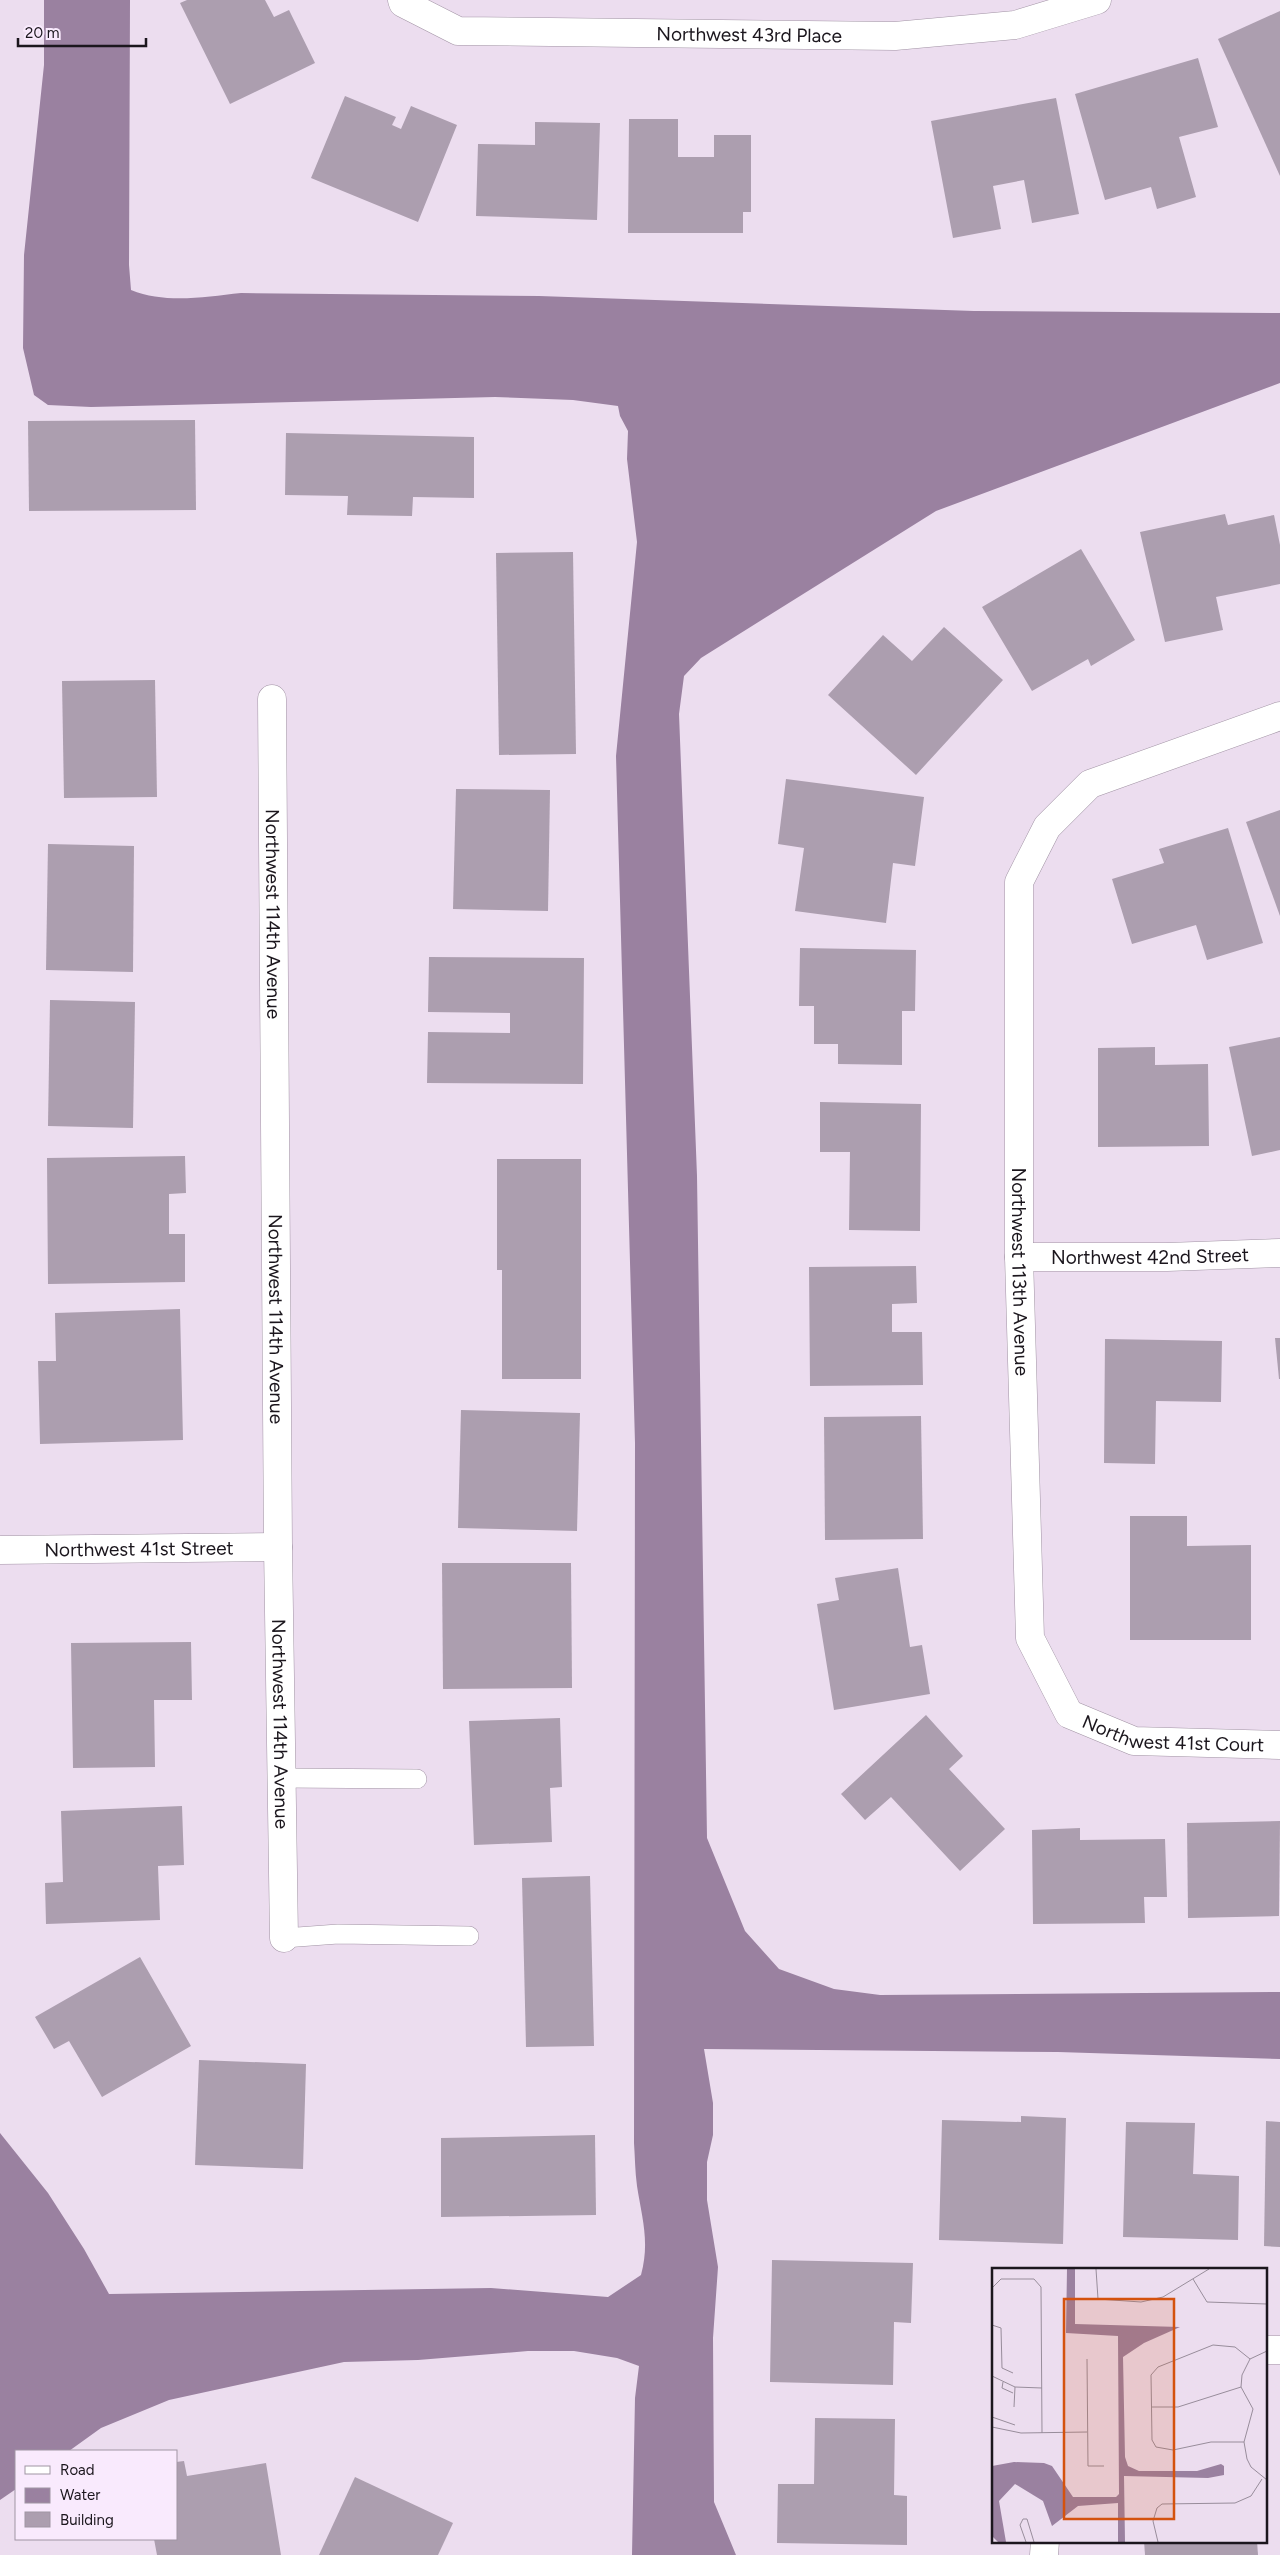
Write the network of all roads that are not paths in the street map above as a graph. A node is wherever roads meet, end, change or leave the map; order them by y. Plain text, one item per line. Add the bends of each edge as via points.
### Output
1 (1097, 0) edge
2 (402, 2) edge
3 (272, 699) dead end
4 (1280, 716) edge
5 (1280, 1254) edge
6 (1020, 1257) junction
7 (278, 1547) junction
8 (0, 1550) edge
9 (1068, 1714) joint
10 (1280, 1745) edge
11 (282, 1778) junction
12 (416, 1779) dead end
13 (469, 1936) dead end
14 (284, 1938) joint
15 (1046, 2542) edge
16 (1044, 2555) edge

1 - 2 street, Northwest 43rd Place via 1015,25 895,36 458,31
3 - 7 street, Northwest 114th Avenue
4 - 6 street, Northwest 113th Avenue via 1090,784 1047,827 1020,882
5 - 6 street, Northwest 42nd Street
6 - 9 street, Northwest 113th Avenue via 1030,1638
7 - 8 street, Northwest 41st Street
7 - 11 street, Northwest 114th Avenue
9 - 10 street, Northwest 41st Court via 1134,1741
11 - 12 lane
11 - 14 street, Northwest 114th Avenue
13 - 14 lane via 338,1934
15 - 16 street

